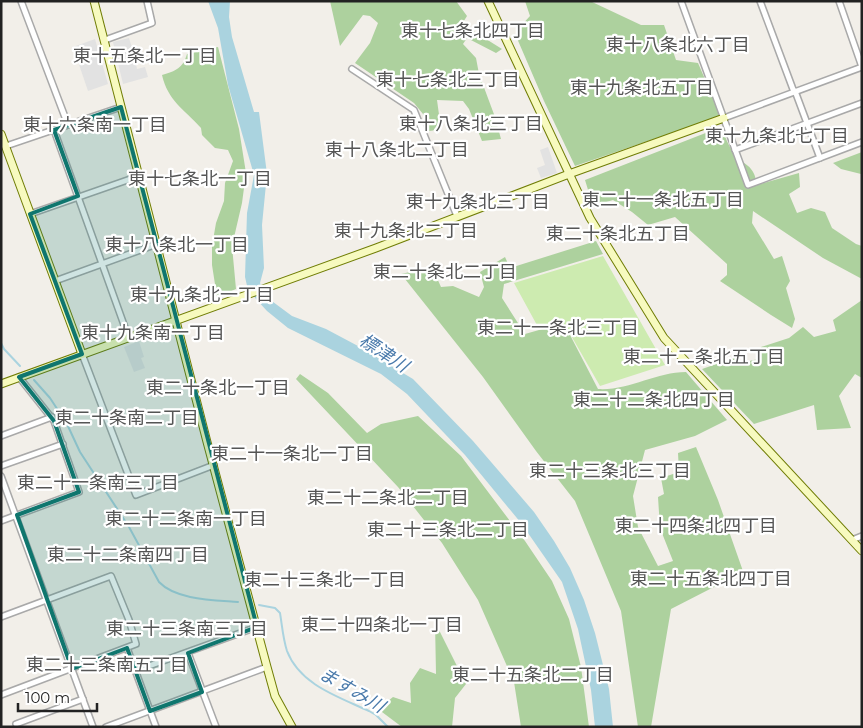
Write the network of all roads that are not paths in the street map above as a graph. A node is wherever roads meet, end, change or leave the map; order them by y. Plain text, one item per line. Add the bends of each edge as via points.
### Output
1 (21, 1) edge
2 (94, 1) edge
3 (147, 1) edge
4 (488, 1) edge
5 (681, 1) edge
6 (760, 1) edge
7 (839, 1) edge
8 (105, 40) junction
9 (862, 67) edge
10 (352, 69) dead end
11 (795, 92) junction
12 (862, 104) edge
13 (120, 106) junction
14 (724, 118) junction
15 (68, 124) junction
16 (807, 124) junction
17 (54, 130) junction
18 (1, 134) edge
19 (862, 142) edge
20 (6, 146) junction
21 (735, 150) junction
22 (820, 158) junction
23 (569, 174) junction
24 (139, 176) junction
25 (78, 196) junction
26 (30, 214) junction
27 (457, 216) junction
28 (157, 244) junction
29 (103, 264) junction
30 (55, 281) junction
31 (176, 320) junction
32 (128, 336) junction
33 (82, 354) junction
34 (19, 377) junction
35 (1, 384) edge
36 (52, 417) junction
37 (1, 436) edge
38 (63, 444) junction
39 (214, 465) junction
40 (1, 466) edge
41 (1, 476) edge
42 (17, 515) junction
43 (1, 521) edge
44 (862, 536) edge
45 (852, 540) junction
46 (862, 551) edge
47 (47, 599) junction
48 (1, 617) edge
49 (257, 627) junction
50 (127, 648) junction
51 (188, 653) junction
52 (267, 667) junction
53 (72, 669) junction
54 (135, 671) junction
55 (202, 692) junction
56 (1, 695) edge
57 (83, 699) junction
58 (150, 711) junction
59 (16, 724) dead end
60 (94, 727) edge
61 (106, 727) edge
62 (156, 727) edge
63 (216, 727) edge
64 (292, 727) edge

1 - 15 street
2 - 8 street
3 - 8 street via 152,23
4 - 23 street
5 - 14 street
6 - 11 street
7 - 9 street
8 - 13 street
9 - 11 street
10 - 27 street via 414,110
11 - 14 street
11 - 16 street
12 - 16 street
13 - 15 street
13 - 24 street
14 - 21 street
14 - 23 street
15 - 17 street
16 - 21 street
16 - 22 street
17 - 20 street
17 - 25 street
18 - 20 street
19 - 22 street
20 - 26 street
21 - 22 street via 748,185
23 - 27 street
23 - 45 street via 590,218 664,338
24 - 25 street
24 - 28 street
25 - 26 street
25 - 29 street
26 - 30 street
27 - 31 street
28 - 29 street
28 - 31 street
29 - 30 street
29 - 32 street
30 - 33 street
31 - 32 street
31 - 39 street
32 - 33 street
33 - 34 street
33 - 39 street via 136,495
34 - 35 street
34 - 36 street
36 - 37 street
36 - 38 street
38 - 40 street
38 - 42 street via 79,492
39 - 49 street
41 - 42 street
42 - 43 street
42 - 47 street
44 - 45 street
45 - 46 street
47 - 48 street
47 - 50 street via 111,576 136,644
47 - 53 street
49 - 51 street
49 - 52 street
50 - 53 street
50 - 54 street
51 - 54 street
51 - 55 street
52 - 55 street
52 - 64 street via 275,696
53 - 56 street
53 - 57 street
54 - 58 street
55 - 58 street
55 - 63 street
57 - 59 street
57 - 60 street
58 - 61 street
58 - 62 street

